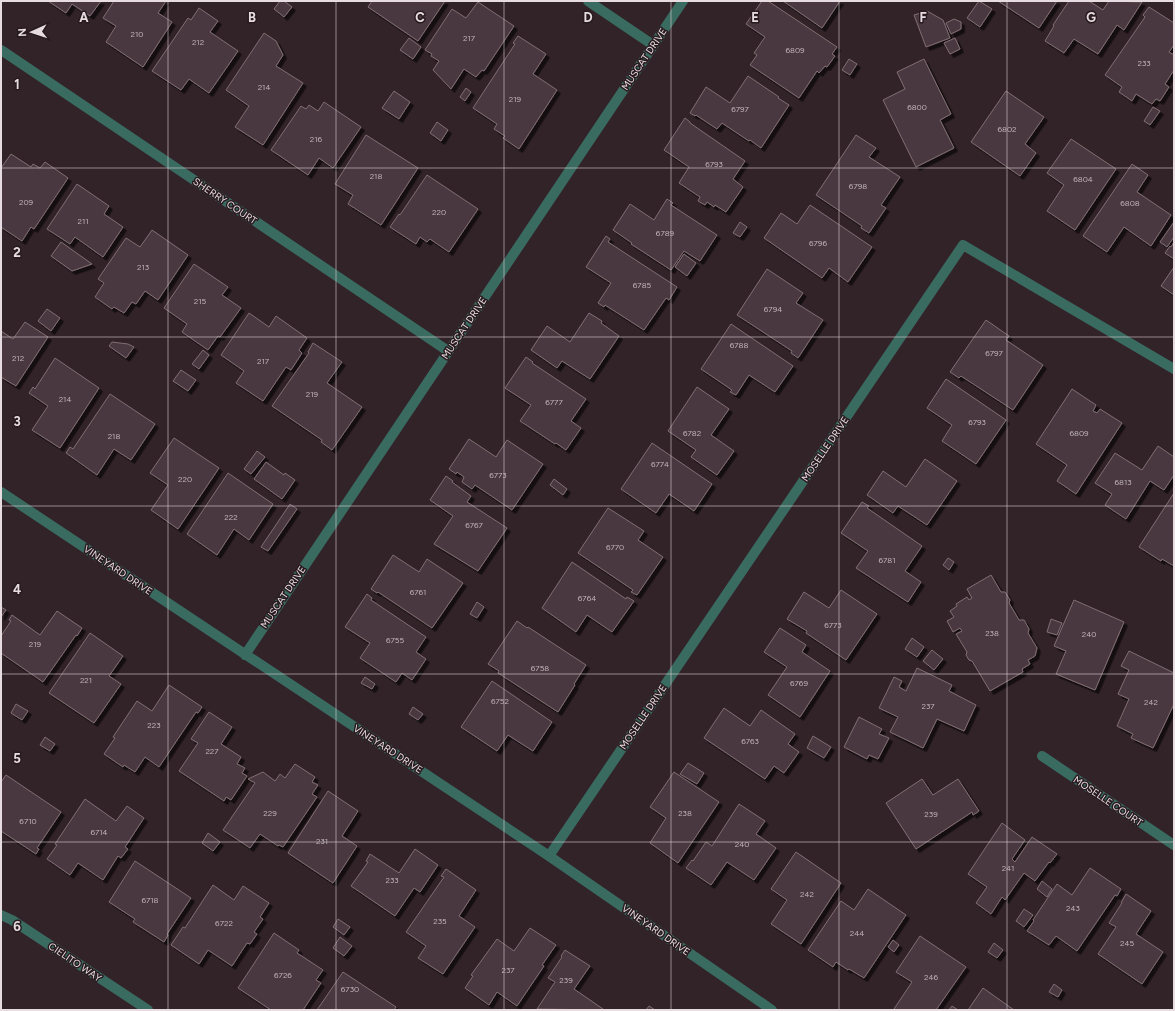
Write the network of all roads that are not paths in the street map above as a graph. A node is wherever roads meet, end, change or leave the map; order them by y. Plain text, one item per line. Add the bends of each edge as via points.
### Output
1 (588, 1) edge
2 (683, 1) edge
3 (653, 45) junction
4 (1, 50) edge
5 (448, 351) junction
6 (1174, 370) edge
7 (1, 492) edge
8 (245, 655) junction
9 (1042, 756) dead end
10 (1174, 845) edge
11 (549, 856) junction
12 (1, 915) edge
13 (148, 1010) edge
14 (772, 1010) edge

1 - 3 street
2 - 3 street, MUSCAT DRIVE
3 - 5 street, MUSCAT DRIVE
4 - 5 street, SHERRY COURT
5 - 8 street, MUSCAT DRIVE
6 - 11 street, MOSELLE DRIVE via 963,244
7 - 8 street, VINEYARD DRIVE
8 - 11 street, VINEYARD DRIVE
9 - 10 street, MOSELLE COURT
11 - 14 street, VINEYARD DRIVE
12 - 13 street, CIELITO WAY

